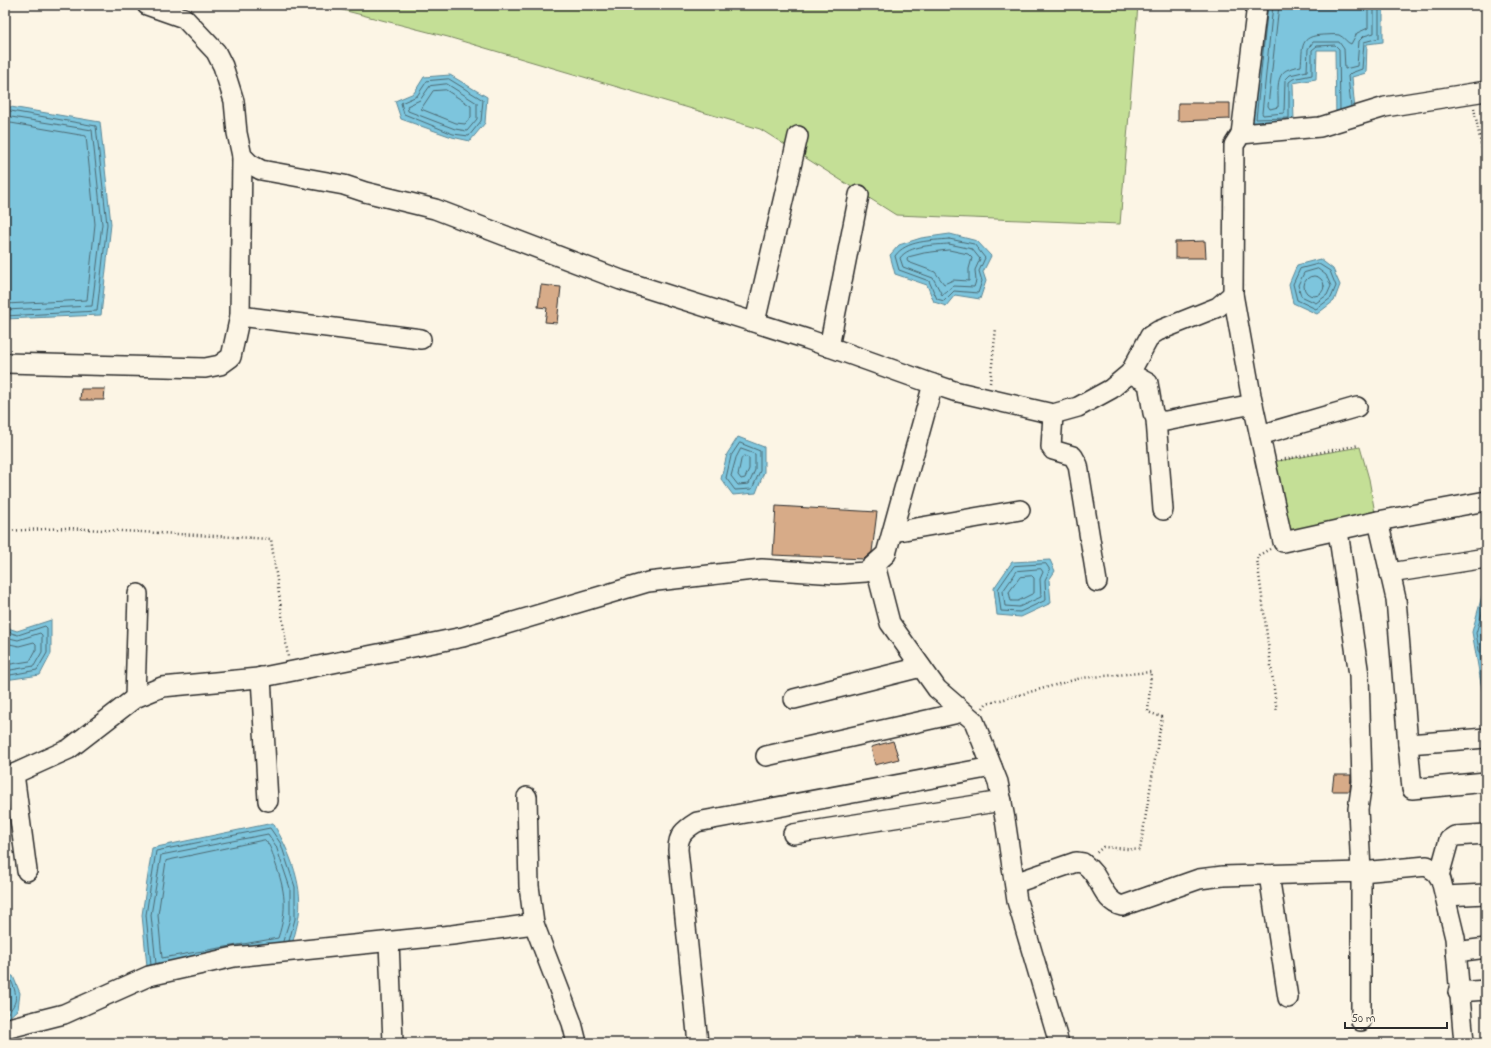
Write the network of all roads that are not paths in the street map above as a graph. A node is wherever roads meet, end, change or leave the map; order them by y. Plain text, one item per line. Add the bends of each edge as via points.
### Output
1 (147, 5) edge
2 (1257, 5) edge
3 (1479, 92) edge
4 (1241, 134) junction
5 (798, 136) dead end
6 (242, 156) junction
7 (859, 195) dead end
8 (1233, 294) junction
9 (240, 316) junction
10 (755, 322) junction
11 (421, 339) dead end
12 (829, 347) junction
13 (5, 364) edge
14 (1130, 373) junction
15 (933, 384) junction
16 (1253, 404) junction
17 (1357, 407) dead end
18 (1053, 414) junction
19 (1156, 420) junction
20 (1260, 435) junction
21 (1486, 501) edge
22 (1020, 510) dead end
23 (1163, 510) dead end
24 (1378, 521) junction
25 (1338, 531) junction
26 (893, 532) junction
27 (1486, 558) edge
28 (875, 564) junction
29 (1390, 573) junction
30 (1097, 582) dead end
31 (138, 594) dead end
32 (921, 667) junction
33 (261, 677) junction
34 (135, 698) junction
35 (794, 699) dead end
36 (969, 717) junction
37 (1486, 738) edge
38 (1408, 744) junction
39 (766, 756) dead end
40 (992, 767) junction
41 (9, 776) edge
42 (1486, 782) edge
43 (526, 797) dead end
44 (268, 801) dead end
45 (1002, 801) junction
46 (794, 834) dead end
47 (1486, 834) edge
48 (27, 871) dead end
49 (1361, 872) junction
50 (1269, 875) junction
51 (1439, 876) junction
52 (1015, 883) junction
53 (1486, 894) edge
54 (1445, 896) junction
55 (534, 924) junction
56 (389, 942) junction
57 (1486, 948) edge
58 (1456, 952) junction
59 (1486, 990) edge
60 (1458, 992) junction
61 (1288, 998) dead end
62 (1361, 1021) dead end
63 (5, 1029) edge
64 (393, 1043) edge
65 (577, 1043) edge
66 (698, 1043) edge
67 (1059, 1043) edge
68 (1464, 1043) edge

1 - 6 street via 184,18 216,52 234,101
2 - 4 street
3 - 4 street via 1385,107 1320,127
4 - 8 street via 1234,145
5 - 10 street
6 - 9 street
6 - 10 street via 261,170 344,185 435,209 614,277
7 - 12 street
8 - 14 street via 1218,307 1158,330 1150,336
8 - 16 street
9 - 11 street
9 - 13 street via 231,357 220,365 205,368
10 - 12 street
12 - 15 street
14 - 18 street via 1111,389 1078,407
14 - 19 street via 1148,383
15 - 18 street
15 - 26 street
16 - 19 street via 1166,421
16 - 20 street
17 - 20 street
18 - 30 street via 1051,447 1073,456 1078,465
19 - 23 street
20 - 25 street via 1283,542
21 - 24 street
22 - 26 street
24 - 25 street
24 - 29 street
25 - 49 street via 1359,675 1362,782 1358,809
26 - 28 street via 886,554
27 - 29 street
28 - 32 street via 890,623
28 - 33 street via 866,572 836,574 762,569 648,582 463,637
29 - 38 street via 1396,599
31 - 34 street
32 - 35 street
32 - 36 street via 937,689
33 - 34 street via 162,688
33 - 44 street
34 - 41 street via 69,749
36 - 39 street
36 - 40 street
37 - 38 street
38 - 42 street via 1412,790
40 - 45 street
40 - 66 street via 696,822 685,830 678,838 678,850
41 - 48 street
43 - 55 street via 529,886
45 - 46 street
45 - 52 street
47 - 51 street via 1455,836 1449,840
49 - 50 street
49 - 51 street via 1427,866
49 - 62 street
50 - 52 street via 1199,879 1122,906 1108,900 1094,874 1083,863 1076,862
50 - 61 street
51 - 54 street
52 - 67 street via 1017,901
53 - 54 street
54 - 58 street
55 - 56 street
55 - 65 street via 572,1023
56 - 63 street via 234,957 149,976 64,1014
56 - 64 street
57 - 58 street
58 - 60 street
59 - 60 street
60 - 68 street

